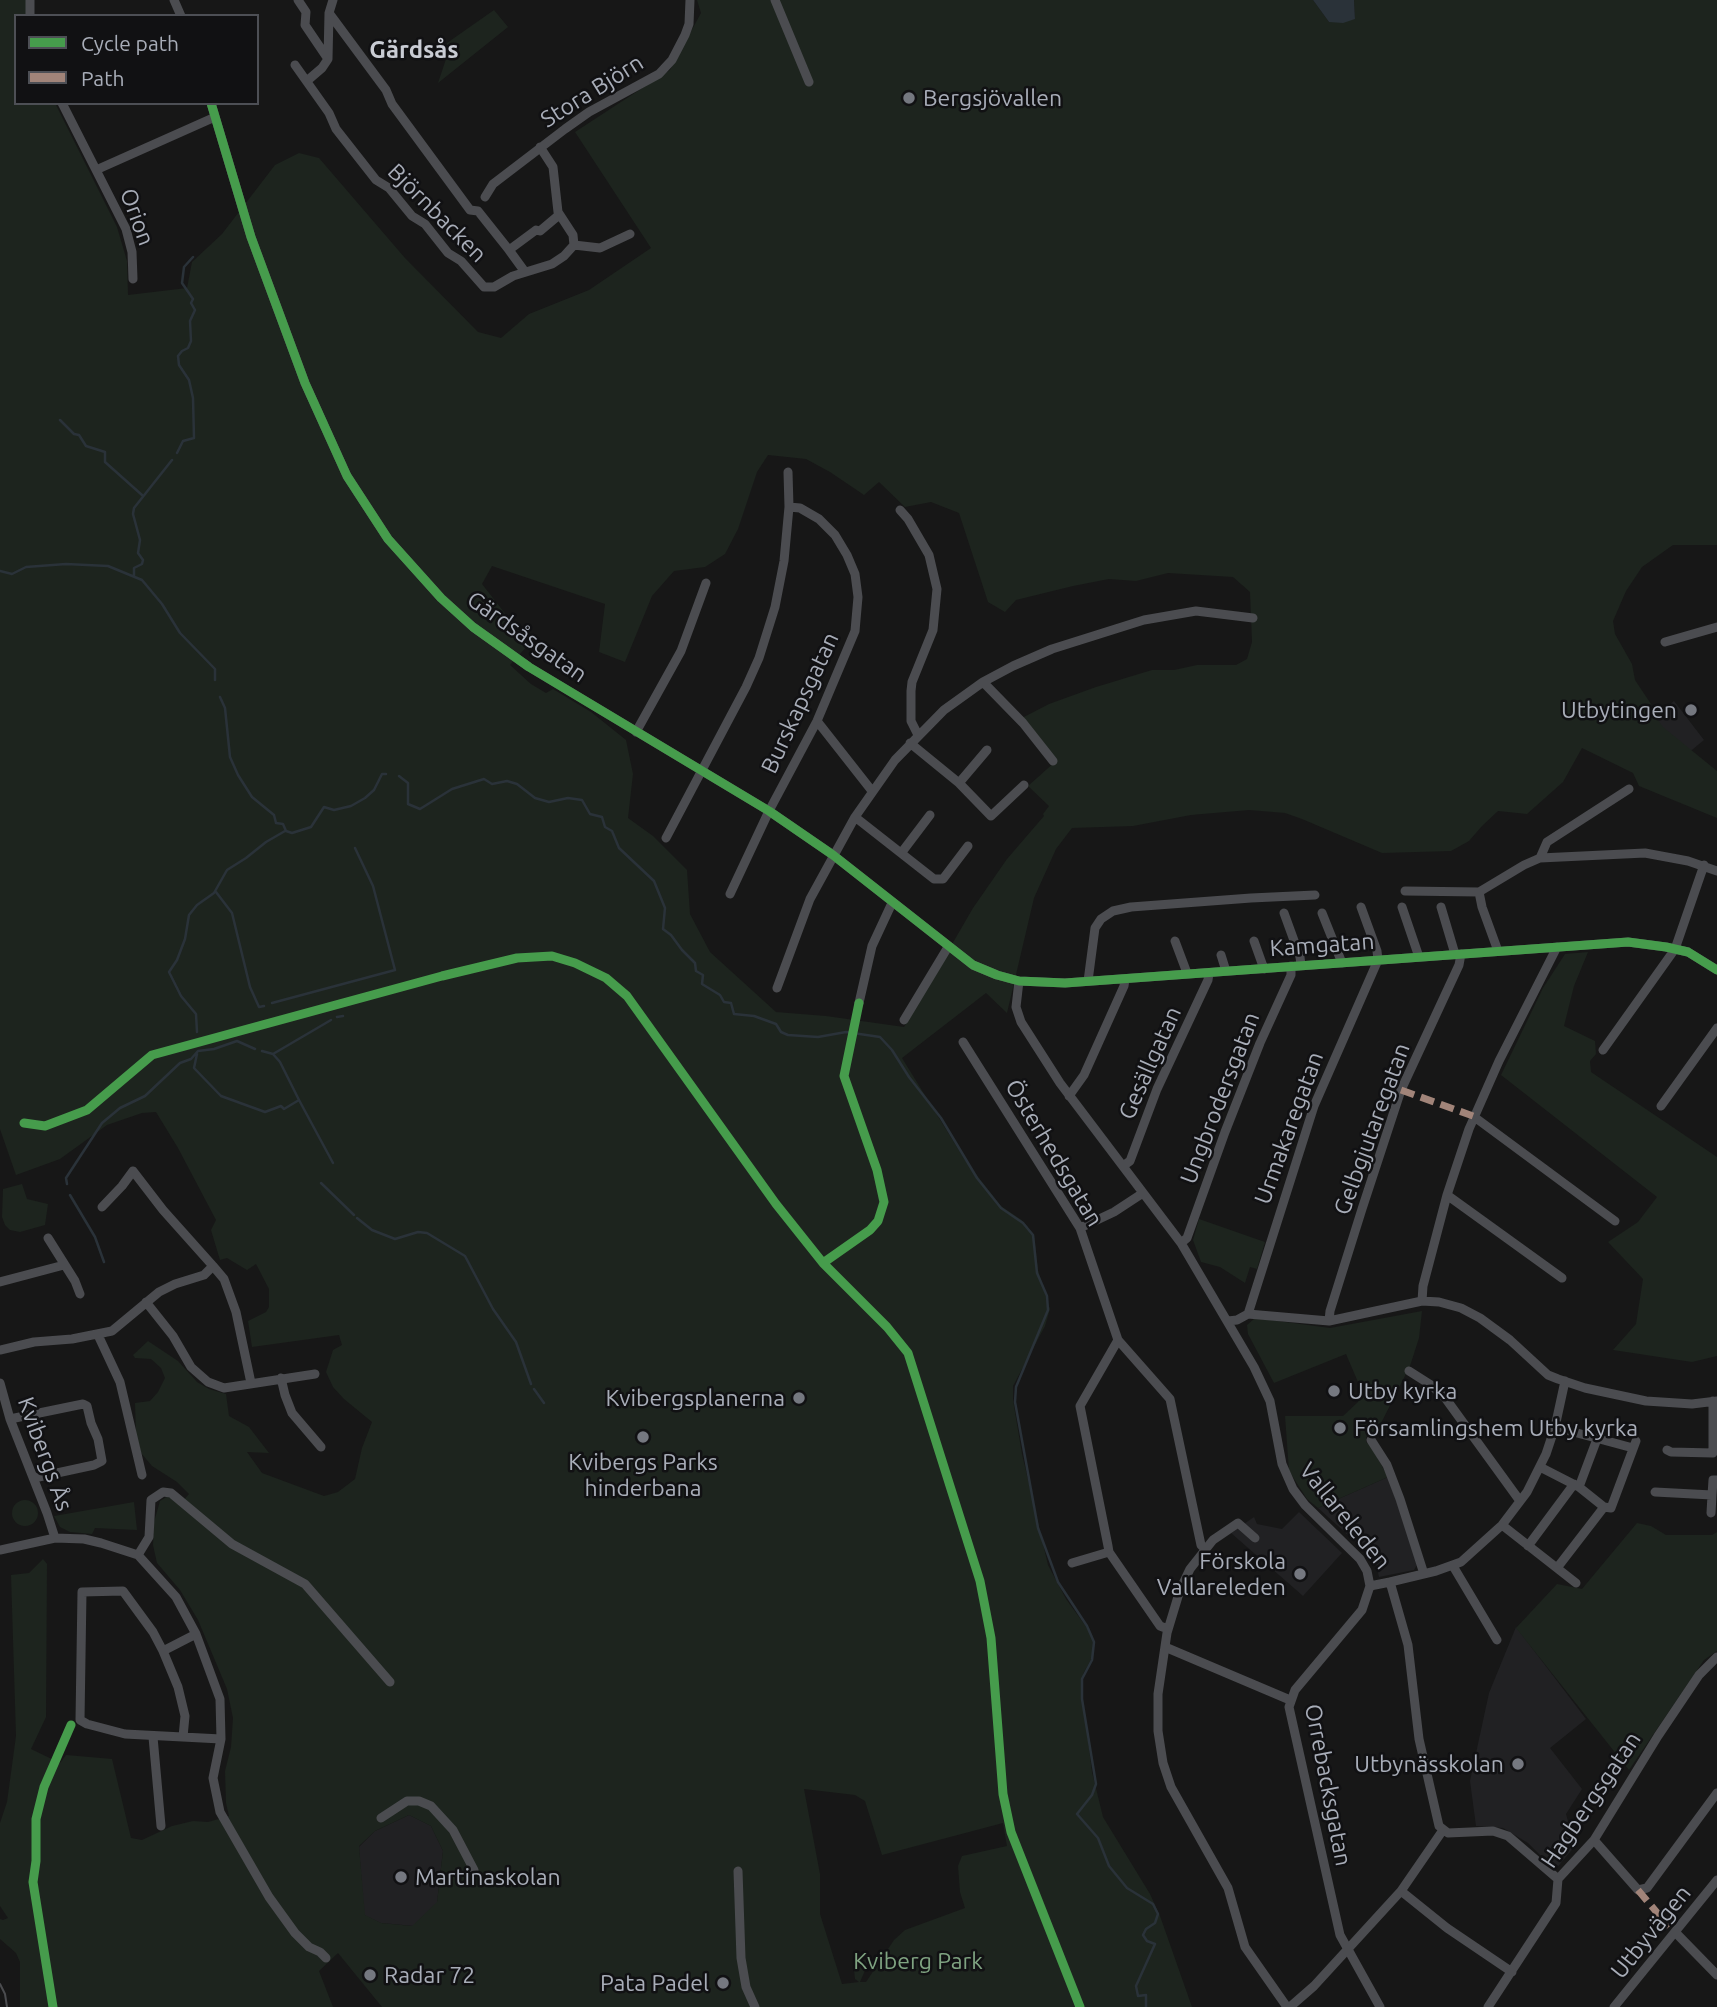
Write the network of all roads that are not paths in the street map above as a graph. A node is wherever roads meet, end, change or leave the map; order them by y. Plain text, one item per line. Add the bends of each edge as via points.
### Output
1 (298, 0) edge
2 (333, 0) edge
3 (690, 0) edge
4 (775, 0) edge
5 (329, 13) junction
6 (328, 59) junction
7 (295, 65) dead end
8 (308, 80) junction
9 (809, 82) dead end
10 (63, 105) edge
11 (212, 105) edge
12 (215, 117) junction
13 (540, 147) junction
14 (96, 170) junction
15 (485, 197) dead end
16 (559, 215) junction
17 (630, 234) dead end
18 (574, 245) junction
19 (509, 250) junction
20 (525, 272) junction
21 (133, 279) dead end
22 (788, 472) dead end
23 (789, 507) junction
24 (900, 510) dead end
25 (706, 583) dead end
26 (1253, 618) dead end
27 (1717, 627) edge
28 (1665, 642) dead end
29 (983, 682) junction
30 (817, 721) junction
31 (636, 732) junction
32 (914, 739) junction
33 (987, 750) dead end
34 (1052, 761) dead end
35 (703, 769) junction
36 (959, 783) junction
37 (1024, 785) dead end
38 (1629, 789) dead end
39 (872, 792) junction
40 (769, 811) junction
41 (930, 815) dead end
42 (855, 817) junction
43 (666, 838) dead end
44 (968, 846) dead end
45 (902, 852) junction
46 (833, 855) junction
47 (1540, 858) junction
48 (1704, 865) junction
49 (1717, 872) edge
50 (1405, 891) dead end
51 (1479, 892) junction
52 (730, 894) dead end
53 (1315, 895) dead end
54 (892, 902) junction
55 (1361, 907) dead end
56 (1402, 907) dead end
57 (1441, 907) dead end
58 (1284, 913) dead end
59 (1322, 913) dead end
60 (1175, 941) dead end
61 (1254, 941) dead end
62 (948, 947) junction
63 (1557, 947) junction
64 (1675, 949) junction
65 (1498, 951) junction
66 (1221, 954) dead end
67 (1458, 954) junction
68 (1419, 957) junction
69 (1378, 960) junction
70 (1342, 962) junction
71 (1296, 966) junction
72 (1264, 968) junction
73 (1717, 970) edge
74 (1226, 971) junction
75 (1187, 973) junction
76 (1209, 973) junction
77 (1125, 979) junction
78 (1019, 981) junction
79 (1088, 981) junction
80 (777, 988) dead end
81 (859, 1003) dead end
82 (904, 1020) dead end
83 (1717, 1028) edge
84 (964, 1042) dead end
85 (1603, 1050) dead end
86 (1069, 1096) junction
87 (1661, 1106) dead end
88 (1473, 1116) junction
89 (1123, 1166) junction
90 (1143, 1193) junction
91 (1447, 1195) junction
92 (102, 1207) dead end
93 (1615, 1221) dead end
94 (1080, 1228) junction
95 (48, 1238) dead end
96 (1181, 1242) junction
97 (64, 1265) junction
98 (213, 1266) junction
99 (1562, 1278) dead end
100 (0, 1282) edge
101 (80, 1294) dead end
102 (1422, 1301) junction
103 (146, 1302) junction
104 (1248, 1314) junction
105 (1228, 1321) junction
106 (1329, 1321) junction
107 (98, 1335) junction
108 (1118, 1340) junction
109 (0, 1350) edge
110 (1409, 1371) dead end
111 (314, 1374) dead end
112 (281, 1378) junction
113 (1565, 1381) junction
114 (0, 1383) edge
115 (251, 1383) junction
116 (1715, 1401) edge
117 (10, 1419) junction
118 (1555, 1427) junction
119 (1715, 1438) edge
120 (1597, 1439) junction
121 (1371, 1440) dead end
122 (321, 1447) dead end
123 (1667, 1450) dead end
124 (1540, 1467) junction
125 (142, 1475) dead end
126 (34, 1478) junction
127 (1715, 1480) edge
128 (1576, 1485) junction
129 (1654, 1492) dead end
130 (1712, 1495) junction
131 (1520, 1501) junction
132 (1608, 1507) junction
133 (1711, 1513) dead end
134 (1502, 1525) junction
135 (55, 1538) junction
136 (1255, 1538) dead end
137 (1528, 1546) junction
138 (1204, 1548) junction
139 (0, 1550) edge
140 (1109, 1552) junction
141 (138, 1555) junction
142 (1072, 1563) dead end
143 (1452, 1566) junction
144 (1557, 1568) junction
145 (1424, 1574) junction
146 (1390, 1583) junction
147 (1576, 1583) dead end
148 (1370, 1587) junction
149 (1168, 1629) junction
150 (196, 1634) junction
151 (1497, 1640) dead end
152 (1165, 1647) junction
153 (163, 1651) junction
154 (1717, 1657) edge
155 (390, 1682) dead end
156 (1290, 1700) junction
157 (153, 1737) junction
158 (183, 1737) junction
159 (221, 1739) junction
160 (1717, 1793) edge
161 (381, 1818) dead end
162 (162, 1826) dead end
163 (1443, 1830) junction
164 (1594, 1840) junction
165 (474, 1870) dead end
166 (738, 1871) dead end
167 (1558, 1879) junction
168 (1717, 1880) edge
169 (1401, 1891) junction
170 (1675, 1932) junction
171 (1347, 1951) junction
172 (326, 1958) dead end
173 (1511, 1972) junction
174 (1717, 1975) edge
175 (755, 2007) edge
176 (1288, 2007) edge
177 (1380, 2007) edge
178 (1488, 2007) edge
179 (1614, 2007) edge

1 - 6 street via 306,12 305,26
2 - 5 street
3 - 13 street, Stora Björn via 685,35 659,74 589,112
4 - 9 street
5 - 6 street
5 - 19 street, Björnbacken via 470,210 478,211
6 - 8 street
7 - 8 street, Björnbacken
8 - 20 street, Björnbacken via 336,129 376,180 425,224 481,285 494,288
10 - 14 street, Orion
11 - 12 street, Gärdsåsgatan
12 - 14 street, Orion
12 - 31 street, Gärdsåsgatan via 251,237 304,383 369,514 430,586 473,627
13 - 15 street, Stora Björn via 493,184
13 - 16 street via 553,167
14 - 21 street, Orion via 126,229
16 - 18 street via 573,235
16 - 19 street, Björnbacken
17 - 18 street via 600,248
18 - 20 street, Björnbacken via 552,264
19 - 20 street
22 - 23 street
23 - 30 street, Burskapsgatan via 808,512 835,535 852,564 858,597 855,631
23 - 35 street via 775,607 761,651
24 - 32 street via 929,555 937,589 933,630 912,682
25 - 31 street via 681,651
26 - 29 street via 1196,611 1146,619 1052,649
27 - 28 street
29 - 32 street
29 - 34 street
30 - 39 street
30 - 40 street, Burskapsgatan
31 - 35 street, Gärdsåsgatan
32 - 36 street
32 - 39 street
33 - 36 street
35 - 40 street, Gärdsåsgatan
35 - 43 street
36 - 37 street via 991,816
38 - 47 street via 1547,842
39 - 42 street
40 - 46 street, Gärdsåsgatan
40 - 52 street, Burskapsgatan
41 - 45 street
42 - 45 street
42 - 46 street
44 - 45 street via 938,880
46 - 54 street, Gärdsåsgatan
46 - 80 street via 810,899
47 - 48 street via 1645,853
47 - 51 street
48 - 49 street
48 - 64 street
50 - 51 street
51 - 65 street
53 - 79 street via 1112,911 1095,928
54 - 62 street, Gärdsåsgatan
54 - 81 street via 872,946
55 - 69 street, Kamgatan
56 - 68 street, Kamgatan
57 - 67 street
58 - 71 street, Kamgatan via 1300,957
59 - 70 street, Kamgatan
60 - 75 street
61 - 72 street, Kamgatan
62 - 78 street, Gärdsåsgatan via 985,971
62 - 82 street
63 - 64 street, Kamgatan via 1628,942
63 - 65 street, Kamgatan
63 - 88 street
64 - 73 street, Kamgatan
64 - 85 street
65 - 67 street, Kamgatan
66 - 74 street
67 - 68 street, Kamgatan
67 - 106 street, Gelbgjutaregatan via 1459,965 1401,1090
68 - 69 street, Kamgatan
69 - 70 street, Kamgatan
69 - 104 street, Urmakaregatan via 1314,1106
70 - 71 street, Kamgatan
71 - 72 street, Kamgatan
71 - 96 street, Ungbrodersgatan via 1225,1132 1187,1238
72 - 74 street, Kamgatan
74 - 76 street, Kamgatan
75 - 76 street, Kamgatan
75 - 77 street, Kamgatan via 1148,973
76 - 89 street, Gesällgatan
77 - 79 street, Kamgatan
77 - 86 street via 1088,1066
78 - 79 street, Kamgatan
78 - 86 street, Vallareleden via 1017,1014
83 - 87 street
84 - 94 street, Österhedsgatan
86 - 89 street, Vallareleden
88 - 91 street
88 - 93 street
89 - 90 street, Vallareleden
90 - 94 street
90 - 96 street, Vallareleden
91 - 99 street
91 - 102 street
92 - 98 street via 133,1171
94 - 108 street, Österhedsgatan
95 - 97 street
96 - 105 street, Vallareleden
97 - 100 street
97 - 101 street
98 - 103 street via 204,1275 175,1283
98 - 115 street via 229,1290
102 - 106 street
102 - 113 street via 1450,1304 1480,1318 1548,1375
103 - 107 street via 112,1331
103 - 115 street via 191,1367 208,1382 224,1388
104 - 105 street
104 - 106 street
105 - 148 street, Vallareleden via 1267,1393 1282,1464 1293,1489 1360,1559
107 - 109 street
107 - 125 street via 120,1382
108 - 138 street via 1170,1399
108 - 140 street via 1080,1406
110 - 131 street via 1446,1399
111 - 112 street
112 - 115 street
112 - 122 street via 292,1413
113 - 116 street via 1646,1401
113 - 118 street
114 - 117 street, Kvibergs Ås
116 - 119 street
117 - 126 street, Kvibergs Ås
117 - 126 street via 87,1406 102,1461
118 - 120 street
118 - 124 street
119 - 123 street via 1713,1453
120 - 128 street
120 - 132 street via 1634,1444
121 - 145 street via 1387,1465
124 - 128 street
124 - 131 street
126 - 135 street, Kvibergs Ås
127 - 130 street
128 - 132 street
128 - 137 street
129 - 130 street
130 - 133 street
131 - 134 street
132 - 144 street
134 - 137 street
134 - 143 street
135 - 139 street
135 - 141 street via 84,1539
136 - 138 street via 1238,1523
137 - 144 street
138 - 149 street via 1180,1590
140 - 142 street
140 - 149 street via 1160,1626
141 - 150 street via 176,1597
141 - 155 street via 149,1537 151,1500 163,1492 171,1493 232,1544 305,1584
143 - 145 street
143 - 151 street
144 - 147 street
145 - 146 street
146 - 148 street, Vallareleden
146 - 163 street, Vallareleden via 1408,1645 1430,1792
148 - 156 street, Orrebacksgatan via 1362,1610
149 - 152 street
150 - 153 street
150 - 159 street via 220,1699
152 - 156 street
152 - 176 street via 1158,1731 1171,1787 1229,1889 1246,1948
153 - 157 street via 123,1591 82,1592 80,1720 106,1730
153 - 158 street via 178,1687
154 - 164 street, Hagbergsgatan via 1664,1726
156 - 171 street, Orrebacksgatan via 1291,1721
157 - 158 street
157 - 162 street
158 - 159 street
159 - 172 street via 213,1779 227,1827 295,1933
160 - 164 street via 1647,1888 1638,1890
161 - 165 street via 407,1801 431,1806 453,1830
163 - 167 street via 1458,1834 1493,1831 1508,1836
163 - 169 street
164 - 167 street, Hagbergsgatan
166 - 175 street via 741,1958
167 - 173 street, Hagbergsgatan via 1556,1903
168 - 170 street, Utbyvägen
169 - 171 street
169 - 173 street
170 - 174 street
170 - 179 street, Utbyvägen
171 - 176 street
171 - 177 street, Orrebacksgatan
173 - 178 street, Hagbergsgatan

